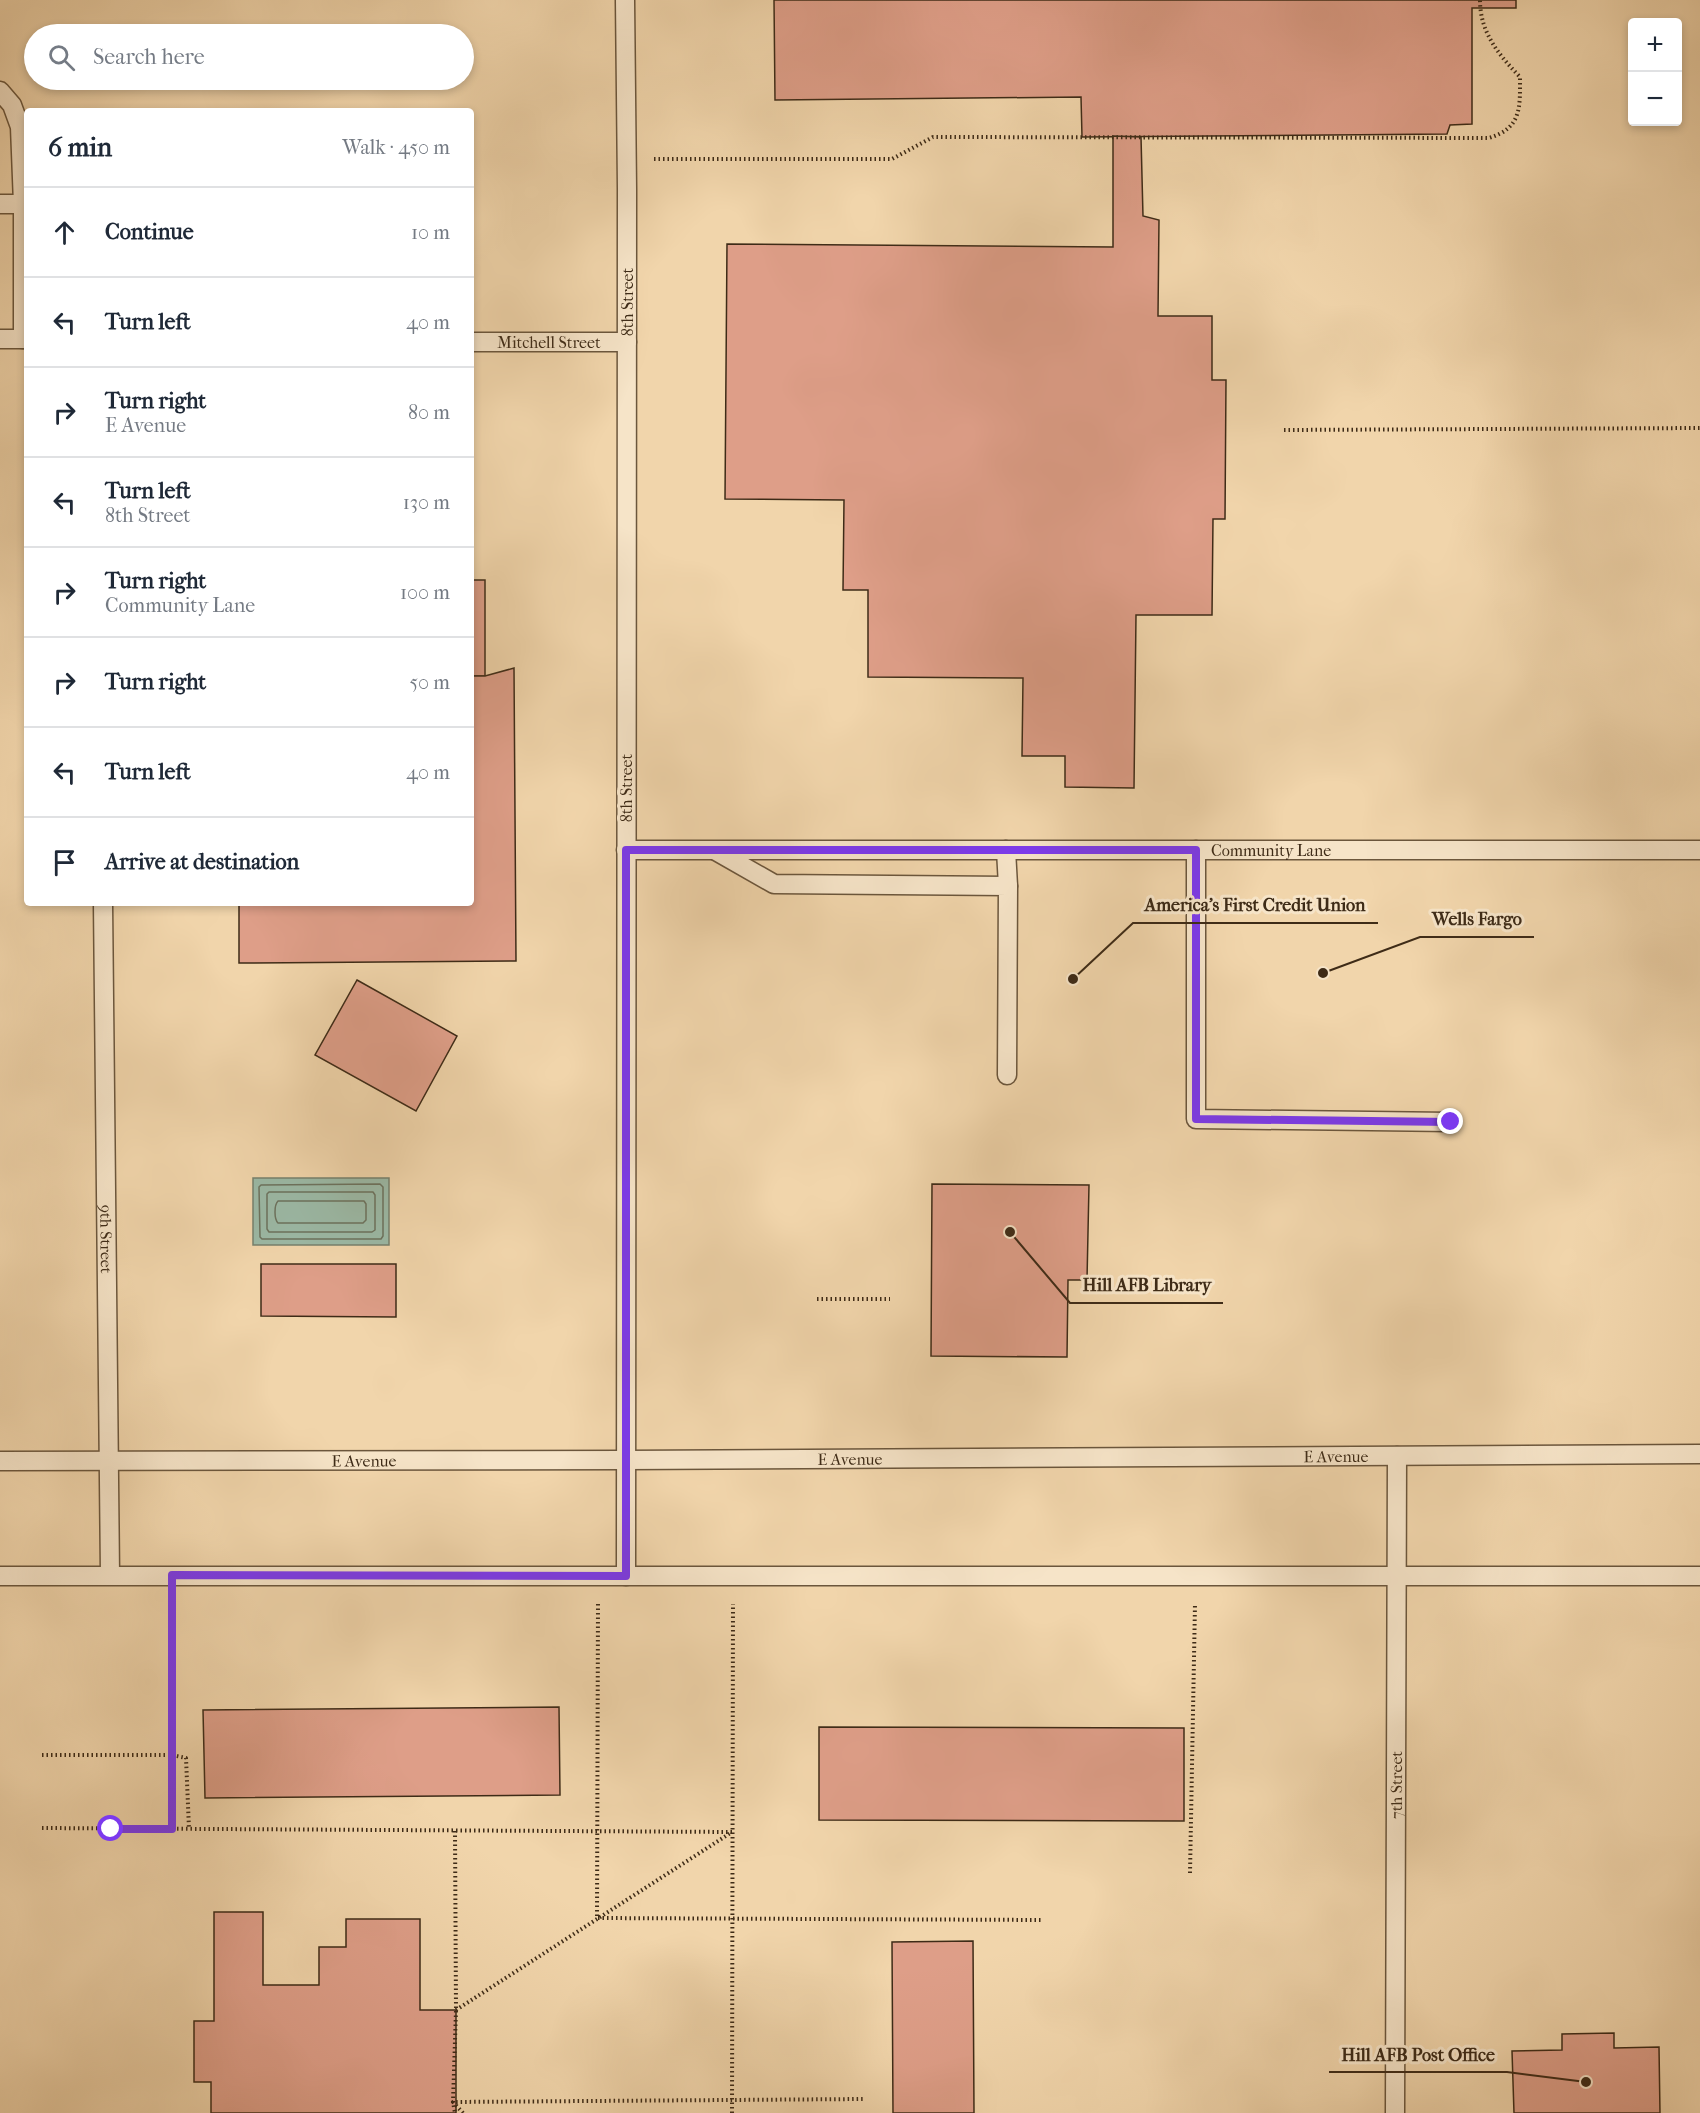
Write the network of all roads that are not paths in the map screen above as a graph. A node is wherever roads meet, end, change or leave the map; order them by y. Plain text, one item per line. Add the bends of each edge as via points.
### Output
1 (625, 0) edge
2 (0, 90) edge
3 (0, 204) edge
4 (24, 204) joint
5 (0, 339) edge
6 (24, 339) edge
7 (474, 342) edge
8 (627, 342) junction
9 (626, 850) junction
10 (714, 850) junction
11 (1006, 850) junction
12 (1196, 850) junction
13 (1700, 850) edge
14 (1008, 886) junction
15 (103, 906) edge
16 (1007, 1075) dead end
17 (1451, 1122) dead end
18 (1700, 1454) edge
19 (1397, 1456) junction
20 (108, 1459) junction
21 (626, 1460) junction
22 (0, 1461) edge
23 (110, 1575) junction
24 (0, 1576) edge
25 (626, 1576) junction
26 (1396, 1576) junction
27 (1700, 1576) edge
28 (1395, 2113) edge

1 - 8 lane, 8th Street
2 - 4 lane via 12,105 20,127
3 - 4 lane
5 - 6 lane
7 - 8 lane, Mitchell Street
8 - 9 lane, 8th Street
9 - 10 lane, Community Lane
9 - 21 lane, 8th Street
10 - 11 lane, Community Lane
10 - 14 lane via 774,884
11 - 12 lane, Community Lane
11 - 14 lane
12 - 13 lane, Community Lane
12 - 17 lane via 1196,1119
14 - 16 lane
15 - 20 lane, 9th Street
18 - 19 lane, E Avenue
19 - 21 lane, E Avenue
19 - 26 lane, 7th Street
20 - 21 lane, E Avenue
20 - 22 lane, E Avenue
20 - 23 lane, 9th Street
21 - 25 lane, 8th Street
23 - 24 lane
23 - 25 lane
25 - 26 lane
26 - 27 lane
26 - 28 lane, 7th Street

